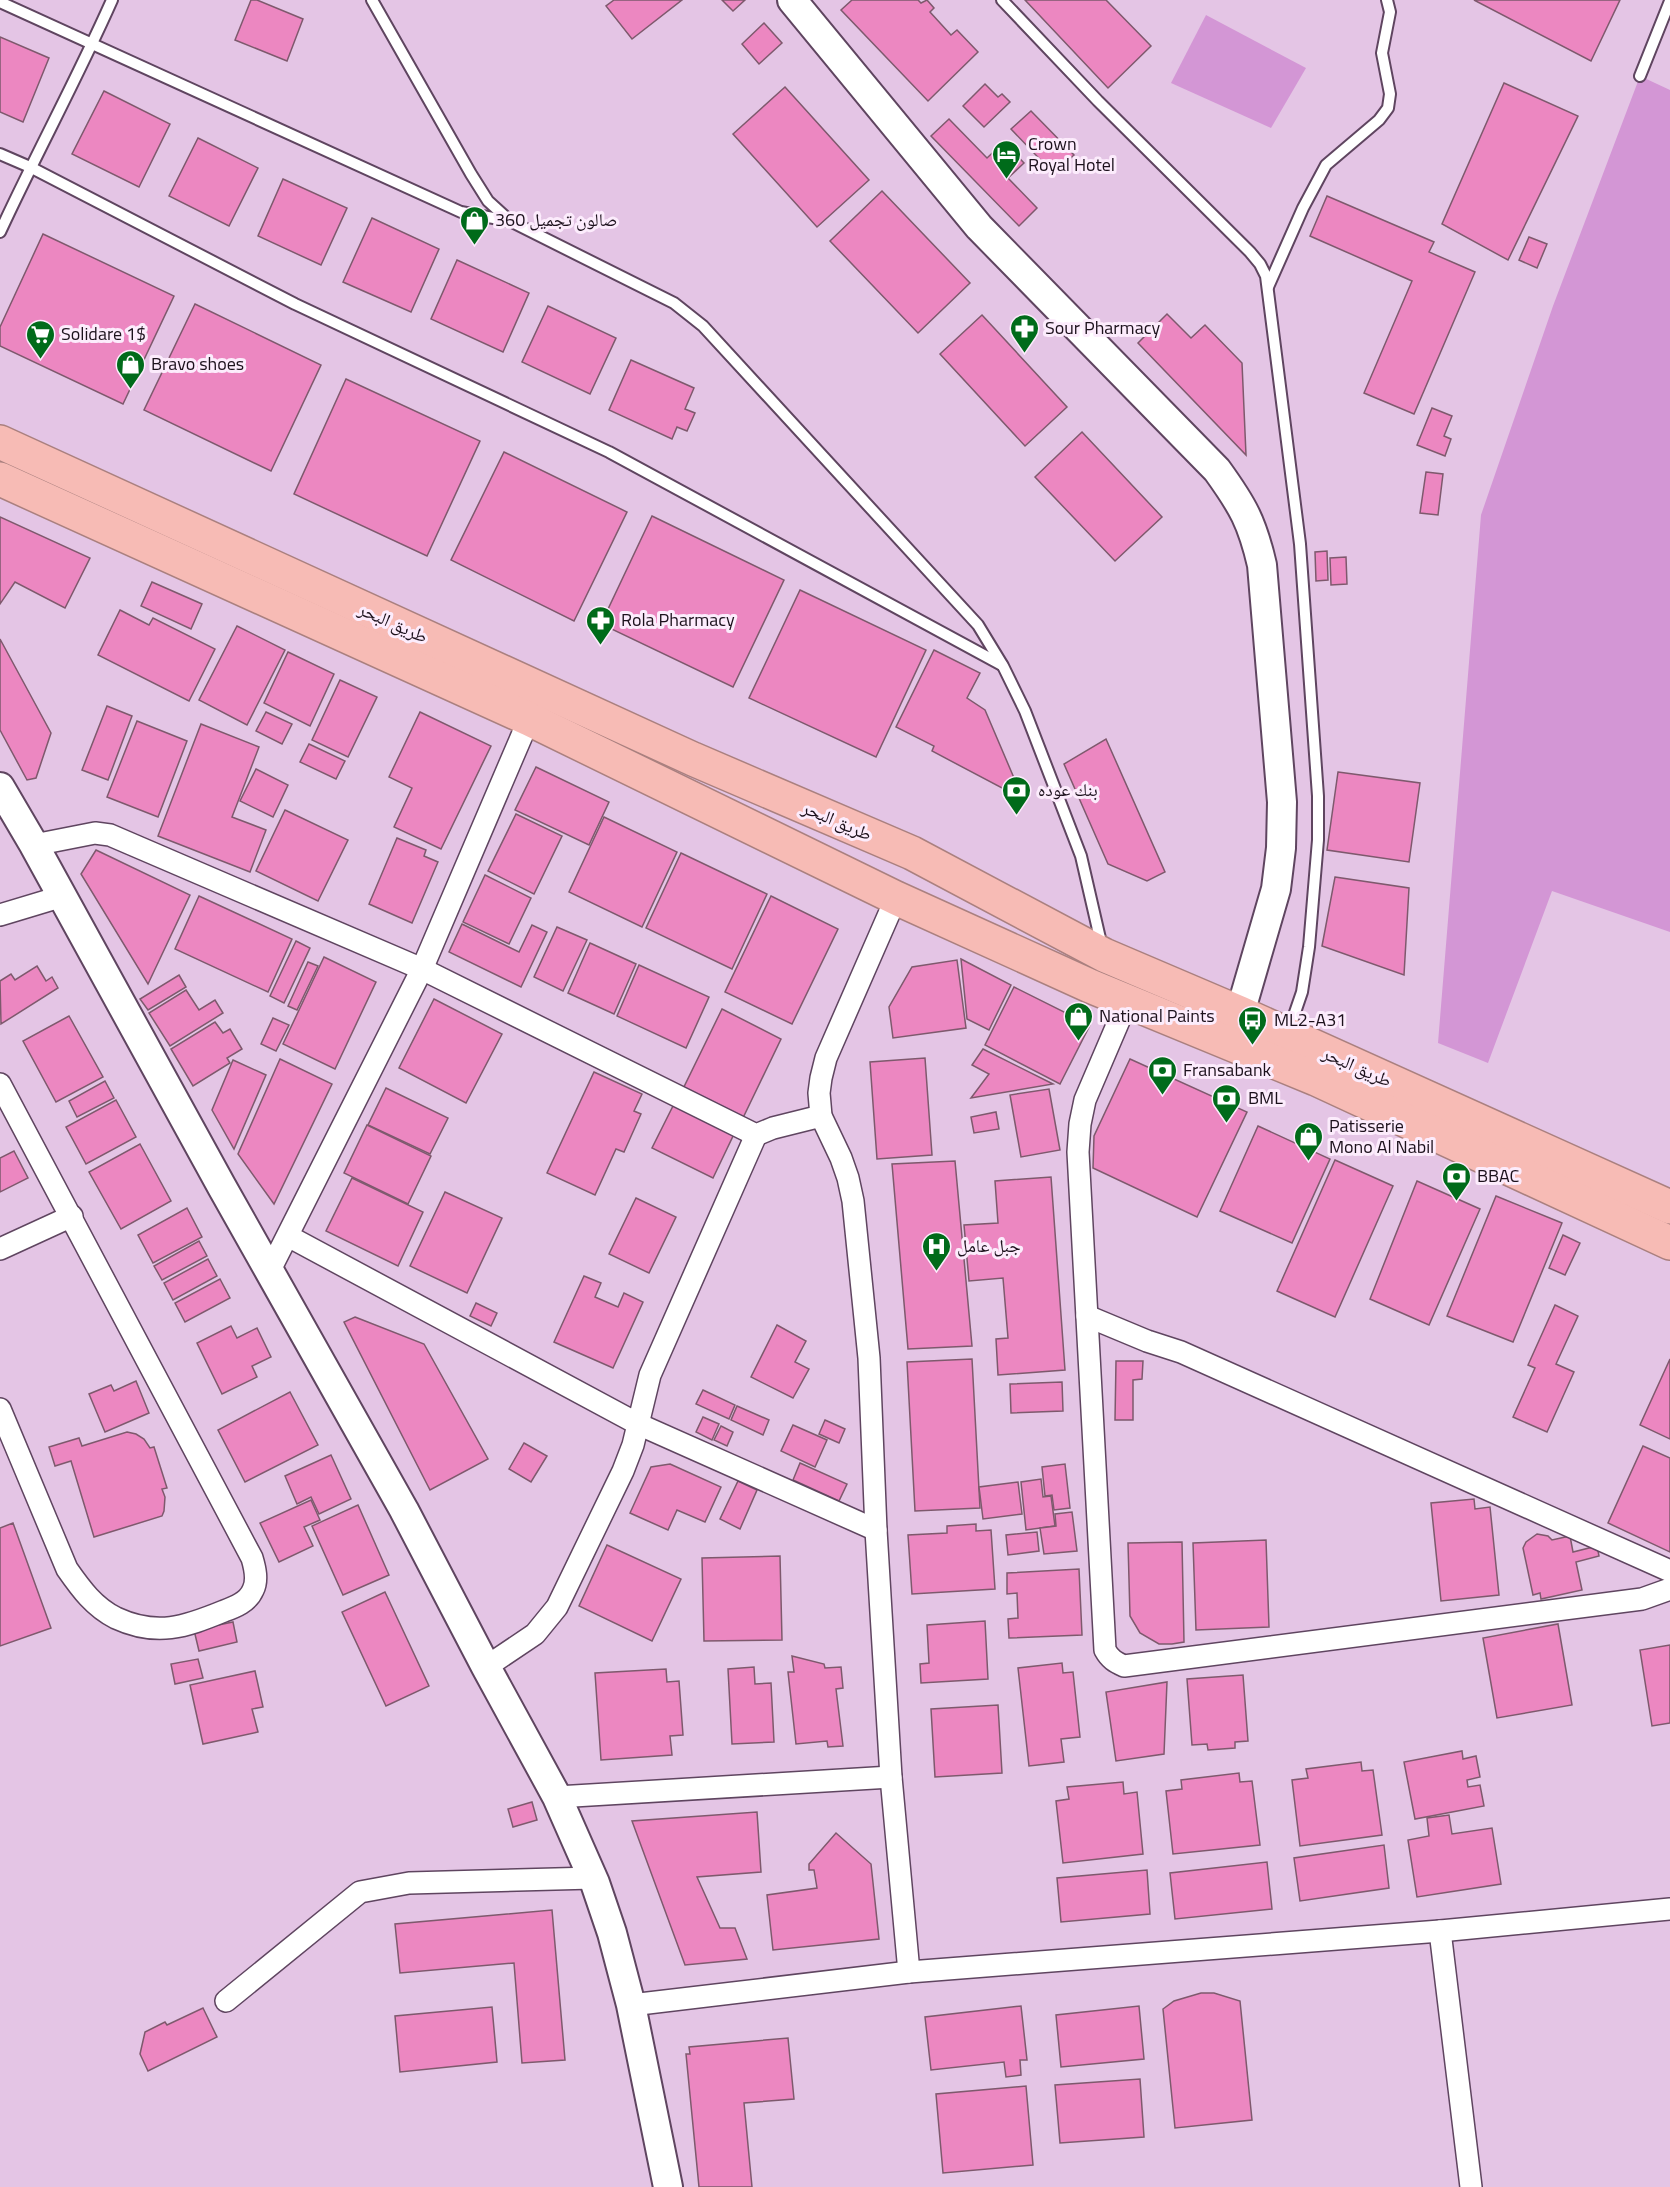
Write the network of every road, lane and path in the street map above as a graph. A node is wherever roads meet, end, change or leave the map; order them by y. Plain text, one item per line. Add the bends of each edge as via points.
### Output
1 (112, 0) edge
2 (372, 0) edge
3 (792, 0) edge
4 (1002, 0) edge
5 (1387, 0) edge
6 (1670, 1) edge
7 (0, 2) edge
8 (93, 43) junction
9 (1640, 76) dead end
10 (0, 154) edge
11 (30, 167) junction
12 (510, 221) junction
13 (0, 232) edge
14 (1268, 288) junction
15 (0, 442) edge
16 (0, 479) edge
17 (1003, 666) junction
18 (529, 719) junction
19 (0, 787) edge
20 (34, 845) junction
21 (63, 896) junction
22 (896, 898) junction
23 (0, 915) edge
24 (1104, 955) junction
25 (422, 969) junction
26 (1127, 1002) junction
27 (1240, 1013) junction
28 (1287, 1036) junction
29 (0, 1083) edge
30 (821, 1116) junction
31 (756, 1135) junction
32 (1670, 1207) edge
33 (72, 1216) junction
34 (288, 1236) junction
35 (1670, 1243) edge
36 (0, 1249) edge
37 (269, 1272) junction
38 (1087, 1316) junction
39 (0, 1409) edge
40 (638, 1424) junction
41 (876, 1530) junction
42 (1670, 1571) edge
43 (1670, 1589) edge
44 (486, 1668) junction
45 (891, 1777) junction
46 (557, 1797) junction
47 (593, 1878) junction
48 (1670, 1910) edge
49 (1440, 1931) junction
50 (909, 1972) junction
51 (226, 2001) dead end
52 (631, 2005) junction
53 (668, 2187) edge
54 (1471, 2187) edge

1 - 8 lane
2 - 12 lane via 471,174 488,201
3 - 27 main road via 979,227 1217,470 1240,501 1254,530 1262,565 1282,802 1281,848 1273,899
4 - 14 lane via 1250,252 1260,264
5 - 14 lane via 1390,12 1382,53 1390,94 1388,108 1326,165
6 - 9 lane
7 - 8 lane
8 - 11 lane
8 - 12 lane via 461,212
10 - 11 lane
11 - 13 lane
11 - 17 lane via 296,304 609,452
12 - 17 lane via 674,303 703,326 978,625
14 - 28 lane via 1300,544 1318,796 1310,947 1302,992
15 - 24 highway, طريق البحر via 671,749 912,853
16 - 18 highway, طريق البحر
17 - 24 lane via 1025,711 1081,856
18 - 22 highway, طريق البحر
18 - 25 street
19 - 20 main road
20 - 21 main road
20 - 25 street via 95,833 110,835
21 - 23 street
21 - 37 main road
22 - 26 highway, طريق البحر
22 - 30 street via 826,1058 819,1093
24 - 27 highway, طريق البحر
25 - 31 street
25 - 34 street
26 - 35 highway, طريق البحر via 1316,1079
26 - 38 street via 1085,1100 1080,1124 1078,1152
27 - 28 highway, طريق البحر
28 - 32 highway, طريق البحر
29 - 33 street
30 - 31 street
30 - 41 street via 849,1178 853,1201 869,1358
31 - 40 street via 660,1351
33 - 36 street
33 - 39 street via 252,1558 256,1571 253,1591 245,1601 178,1628 139,1625 98,1606 80,1589 68,1569
34 - 37 street
34 - 40 street
37 - 44 main road via 404,1510
38 - 42 street via 1181,1352
38 - 43 street via 1105,1650 1115,1663 1124,1666 1642,1599
40 - 41 street
40 - 44 street via 623,1471 557,1607 535,1635
41 - 45 street
44 - 46 main road
45 - 46 street
45 - 50 street
46 - 47 main road
47 - 51 street via 409,1883 360,1892
47 - 52 main road
48 - 49 street
49 - 50 street
49 - 54 street
50 - 52 street
52 - 53 main road

